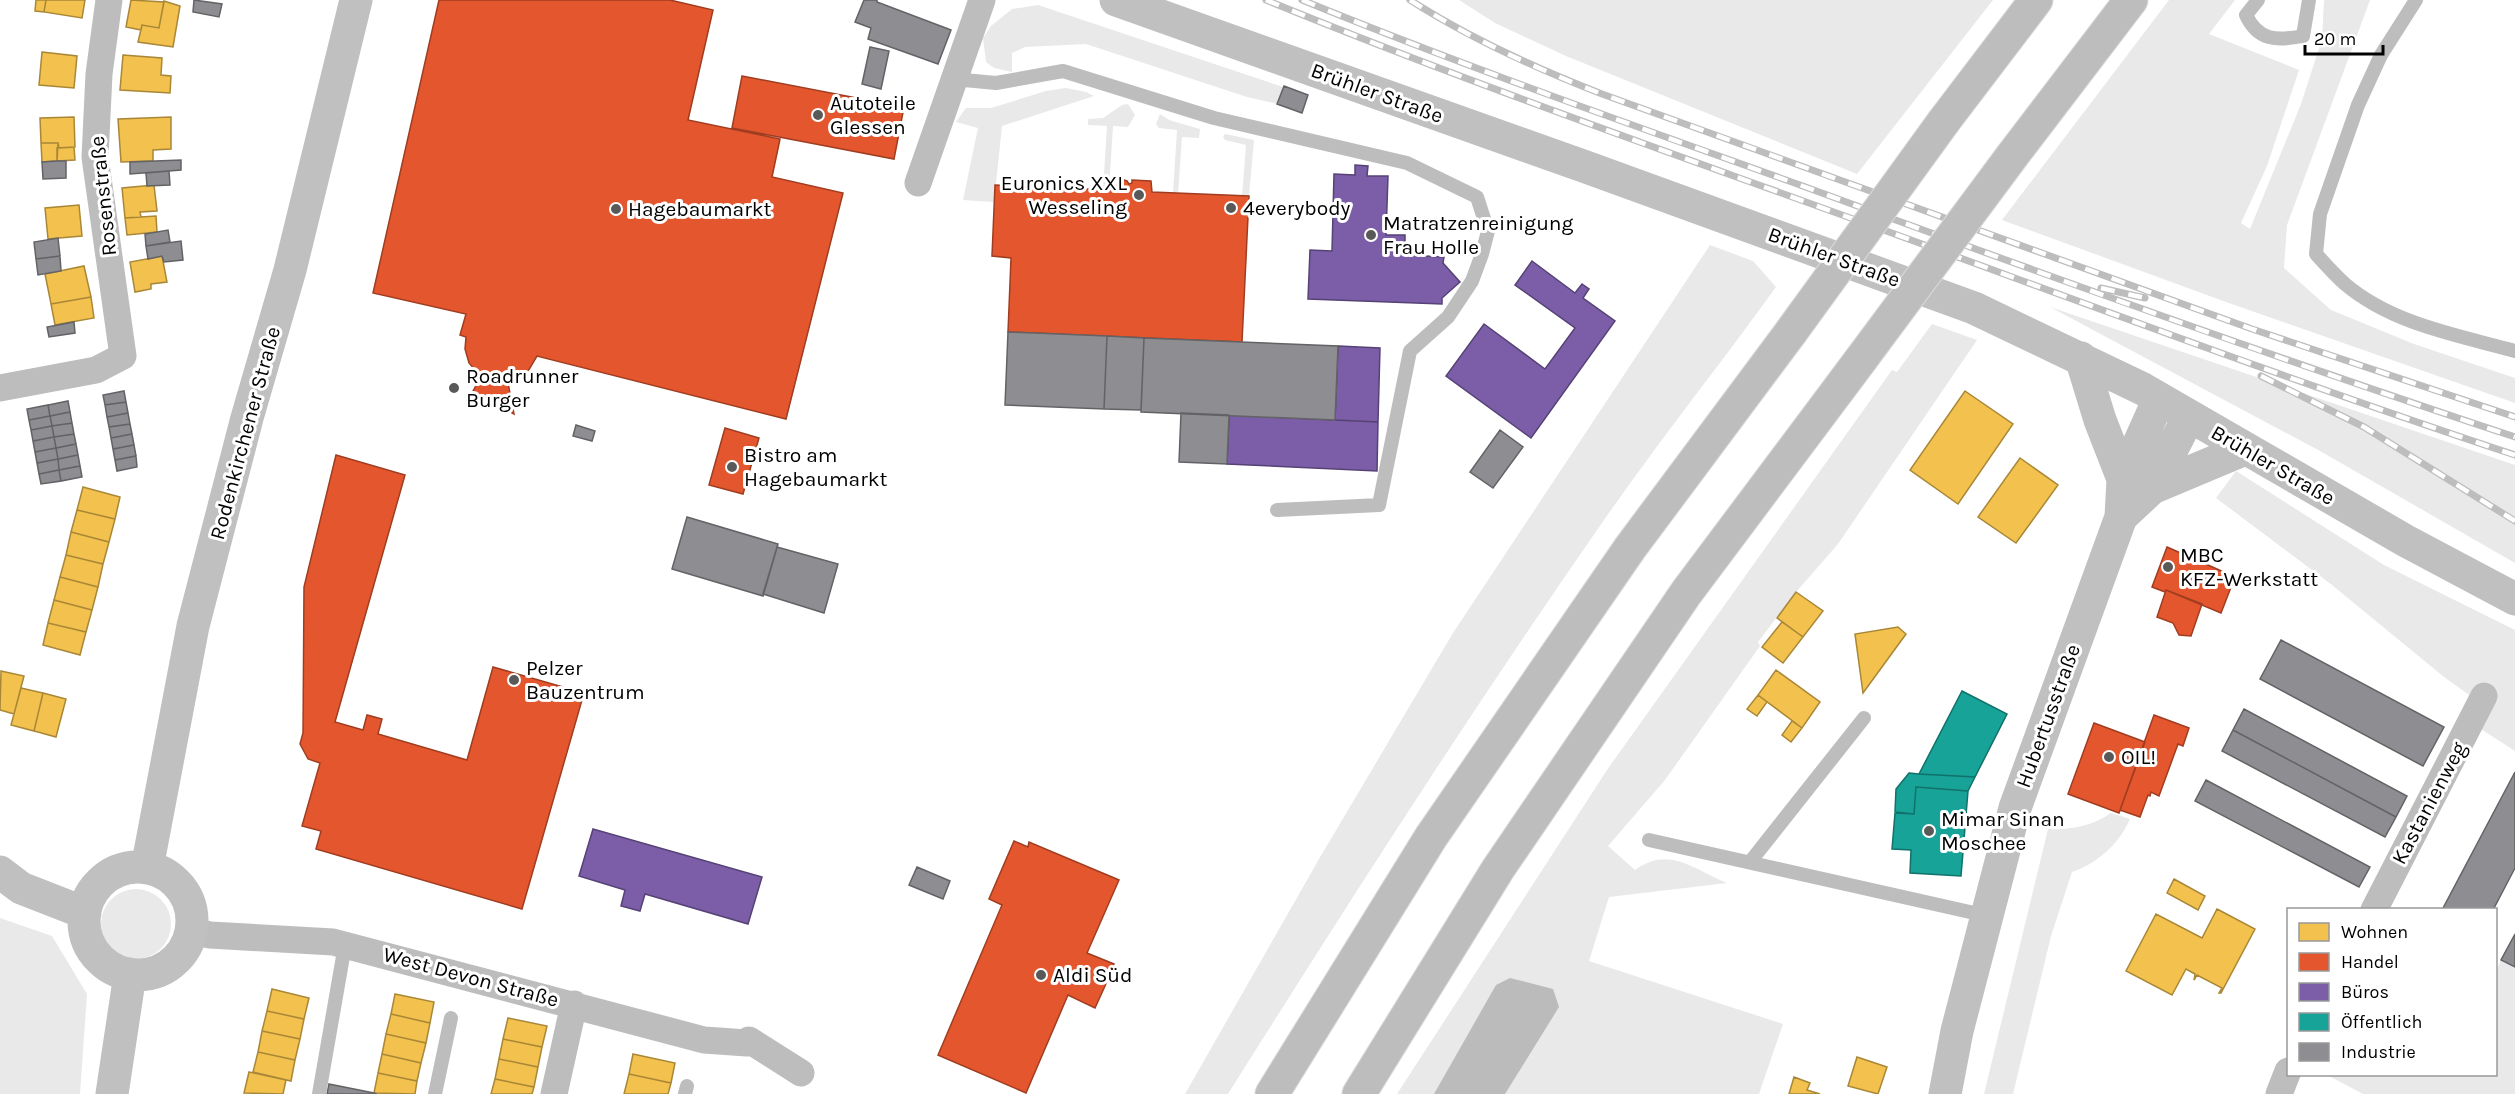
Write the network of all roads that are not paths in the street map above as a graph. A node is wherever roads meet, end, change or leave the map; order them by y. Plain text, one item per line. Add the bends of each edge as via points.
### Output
1 (109, 0) edge
2 (356, 0) edge
3 (982, 0) edge
4 (1116, 0) edge
5 (2036, 0) edge
6 (2131, 0) edge
7 (2258, 0) edge
8 (2309, 0) edge
9 (2416, 0) edge
10 (953, 79) junction
11 (918, 183) dead end
12 (2515, 351) edge
13 (2081, 358) junction
14 (0, 388) edge
15 (2159, 399) junction
16 (2189, 416) junction
17 (2245, 449) junction
18 (2138, 483) junction
19 (1277, 510) dead end
20 (2515, 599) edge
21 (2484, 696) dead end
22 (1863, 718) dead end
23 (1649, 840) dead end
24 (1750, 862) junction
25 (147, 868) junction
26 (0, 872) edge
27 (2375, 908) edge
28 (85, 913) junction
29 (1986, 918) junction
30 (191, 931) junction
31 (345, 945) junction
32 (130, 974) junction
33 (574, 1004) junction
34 (451, 1018) dead end
35 (801, 1074) dead end
36 (2287, 1076) edge
37 (112, 1094) edge
38 (319, 1094) edge
39 (435, 1094) edge
40 (554, 1094) edge
41 (1272, 1094) edge
42 (1359, 1094) edge
43 (1945, 1094) edge
44 (2279, 1094) edge

1 - 14 street, Rosenstraße via 99,74 95,157 123,356 96,370
2 - 25 main road, Rodenkirchener Straße via 290,270 193,626
3 - 10 street
4 - 13 main road, Brühler Straße via 1974,308
5 - 41 highway, bridge via 1630,548 1437,828
6 - 42 highway, bridge via 1686,593 1498,869
7 - 8 lane via 2246,15 2252,28 2268,37 2286,39 2303,36
9 - 12 lane via 2381,55 2358,105 2320,214 2316,254 2346,284 2391,314
10 - 11 street
10 - 19 lane via 996,83 1063,71 1214,118 1407,163 1477,197 1488,231 1482,254 1472,281 1448,317 1410,351 1379,505
13 - 15 main road, Brühler Straße
13 - 18 main road via 2100,420
15 - 16 main road, Brühler Straße
15 - 18 main road, Hubertusstraße
16 - 17 main road, Brühler Straße
16 - 18 main road, Hubertusstraße
17 - 18 main road
17 - 20 main road, Brühler Straße
18 - 29 main road, Hubertusstraße via 2121,517 2016,808
21 - 27 street, Kastanienweg
22 - 24 lane
23 - 24 lane
24 - 29 lane
25 - 28 main road via 129,868 110,876 96,888
25 - 30 main road via 171,879 184,893 191,910
26 - 28 main road via 21,888
28 - 32 main road via 87,937 97,955 111,967
29 - 43 main road, Hubertusstraße
30 - 31 street, West Devon Straße
30 - 32 main road via 184,949 172,963 155,972
31 - 33 street, West Devon Straße
31 - 38 lane
32 - 37 main road
33 - 35 street, West Devon Straße via 704,1040 748,1042
33 - 40 street
34 - 39 lane
36 - 44 street

